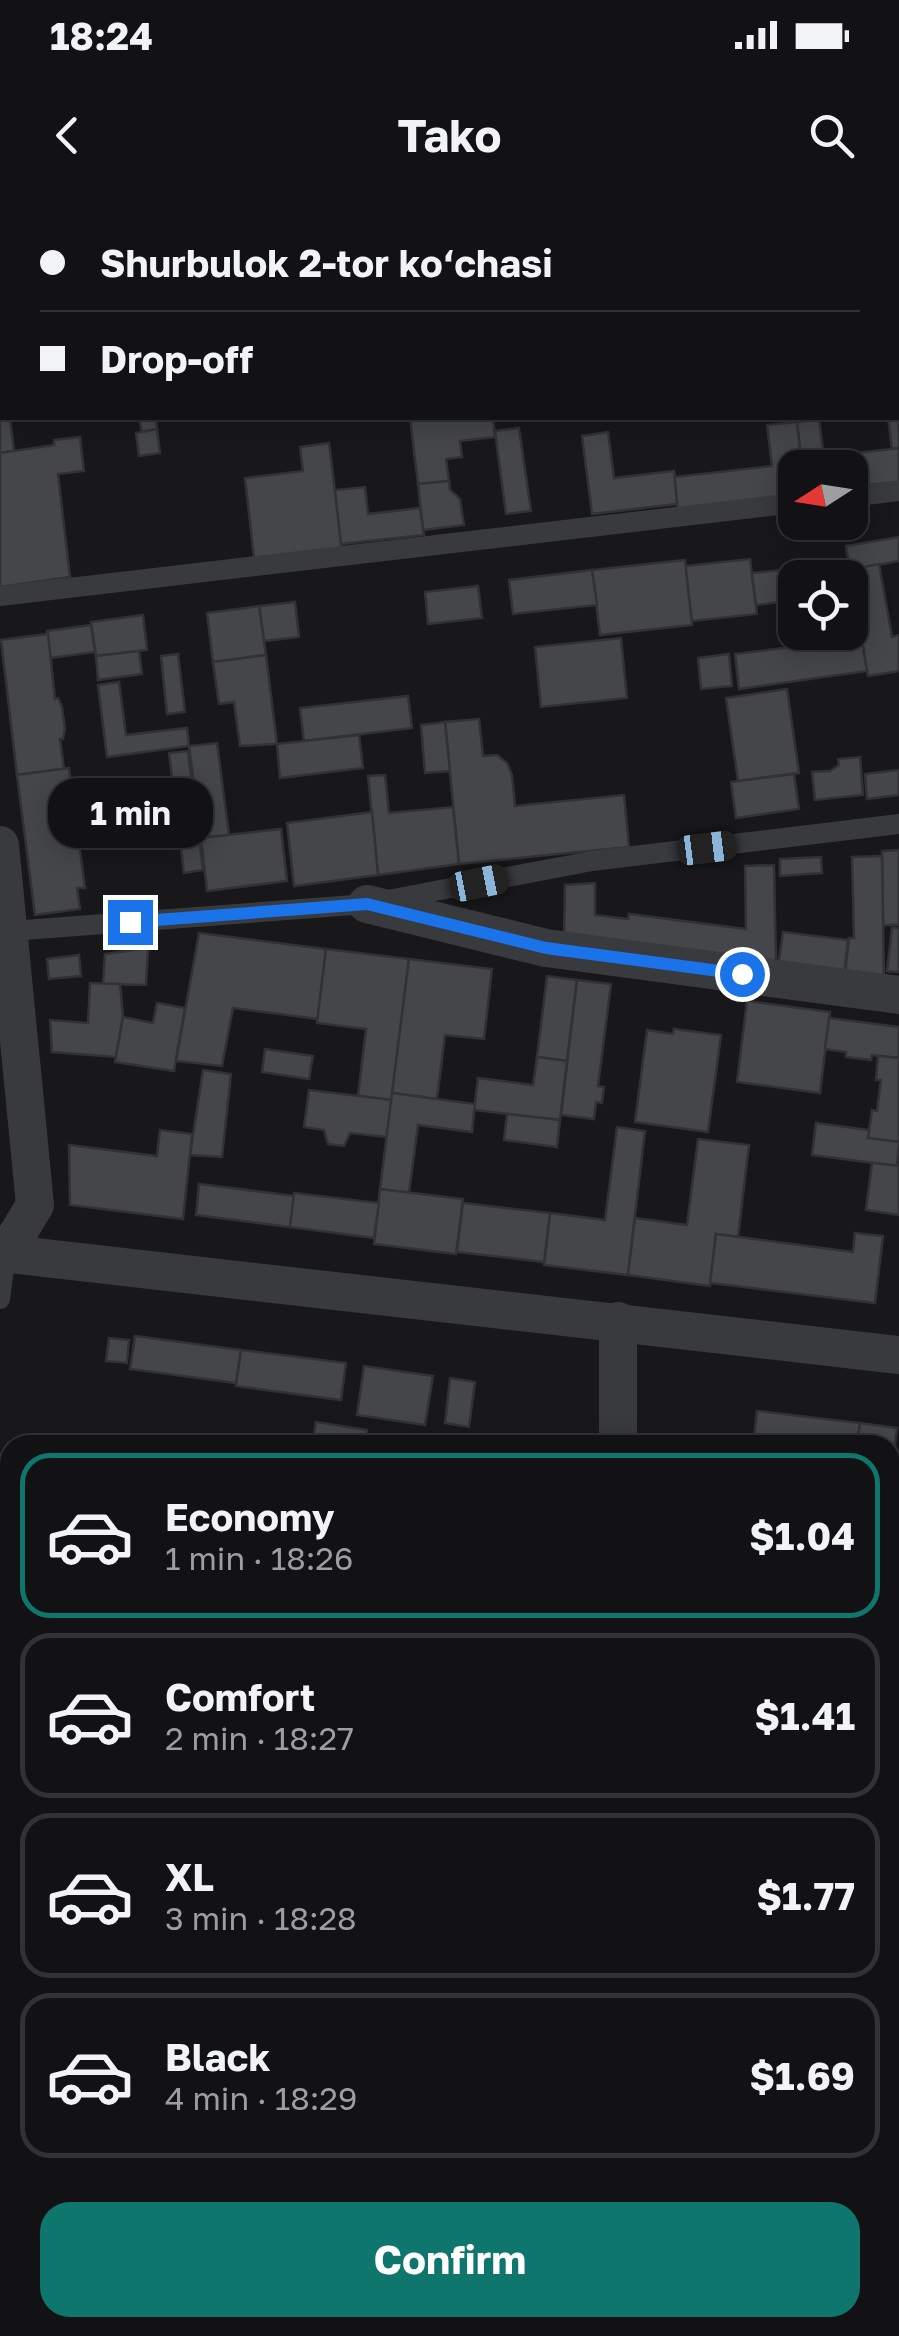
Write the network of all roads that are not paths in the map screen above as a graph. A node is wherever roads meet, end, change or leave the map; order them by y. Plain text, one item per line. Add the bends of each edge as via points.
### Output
1 (899, 491) edge
2 (868, 495) edge
3 (778, 506) edge
4 (0, 596) edge
5 (899, 824) edge
6 (0, 845) edge
7 (367, 904) junction
8 (11, 931) junction
9 (899, 995) edge
10 (3, 1253) edge
11 (0, 1299) edge
12 (618, 1321) junction
13 (899, 1355) edge
14 (618, 1435) edge

1 - 2 lane
3 - 4 lane
5 - 7 lane via 592,862
6 - 8 street
7 - 8 lane
7 - 9 street via 546,948
8 - 10 street via 36,1205
10 - 11 lane
10 - 12 street
12 - 13 street
12 - 14 street

